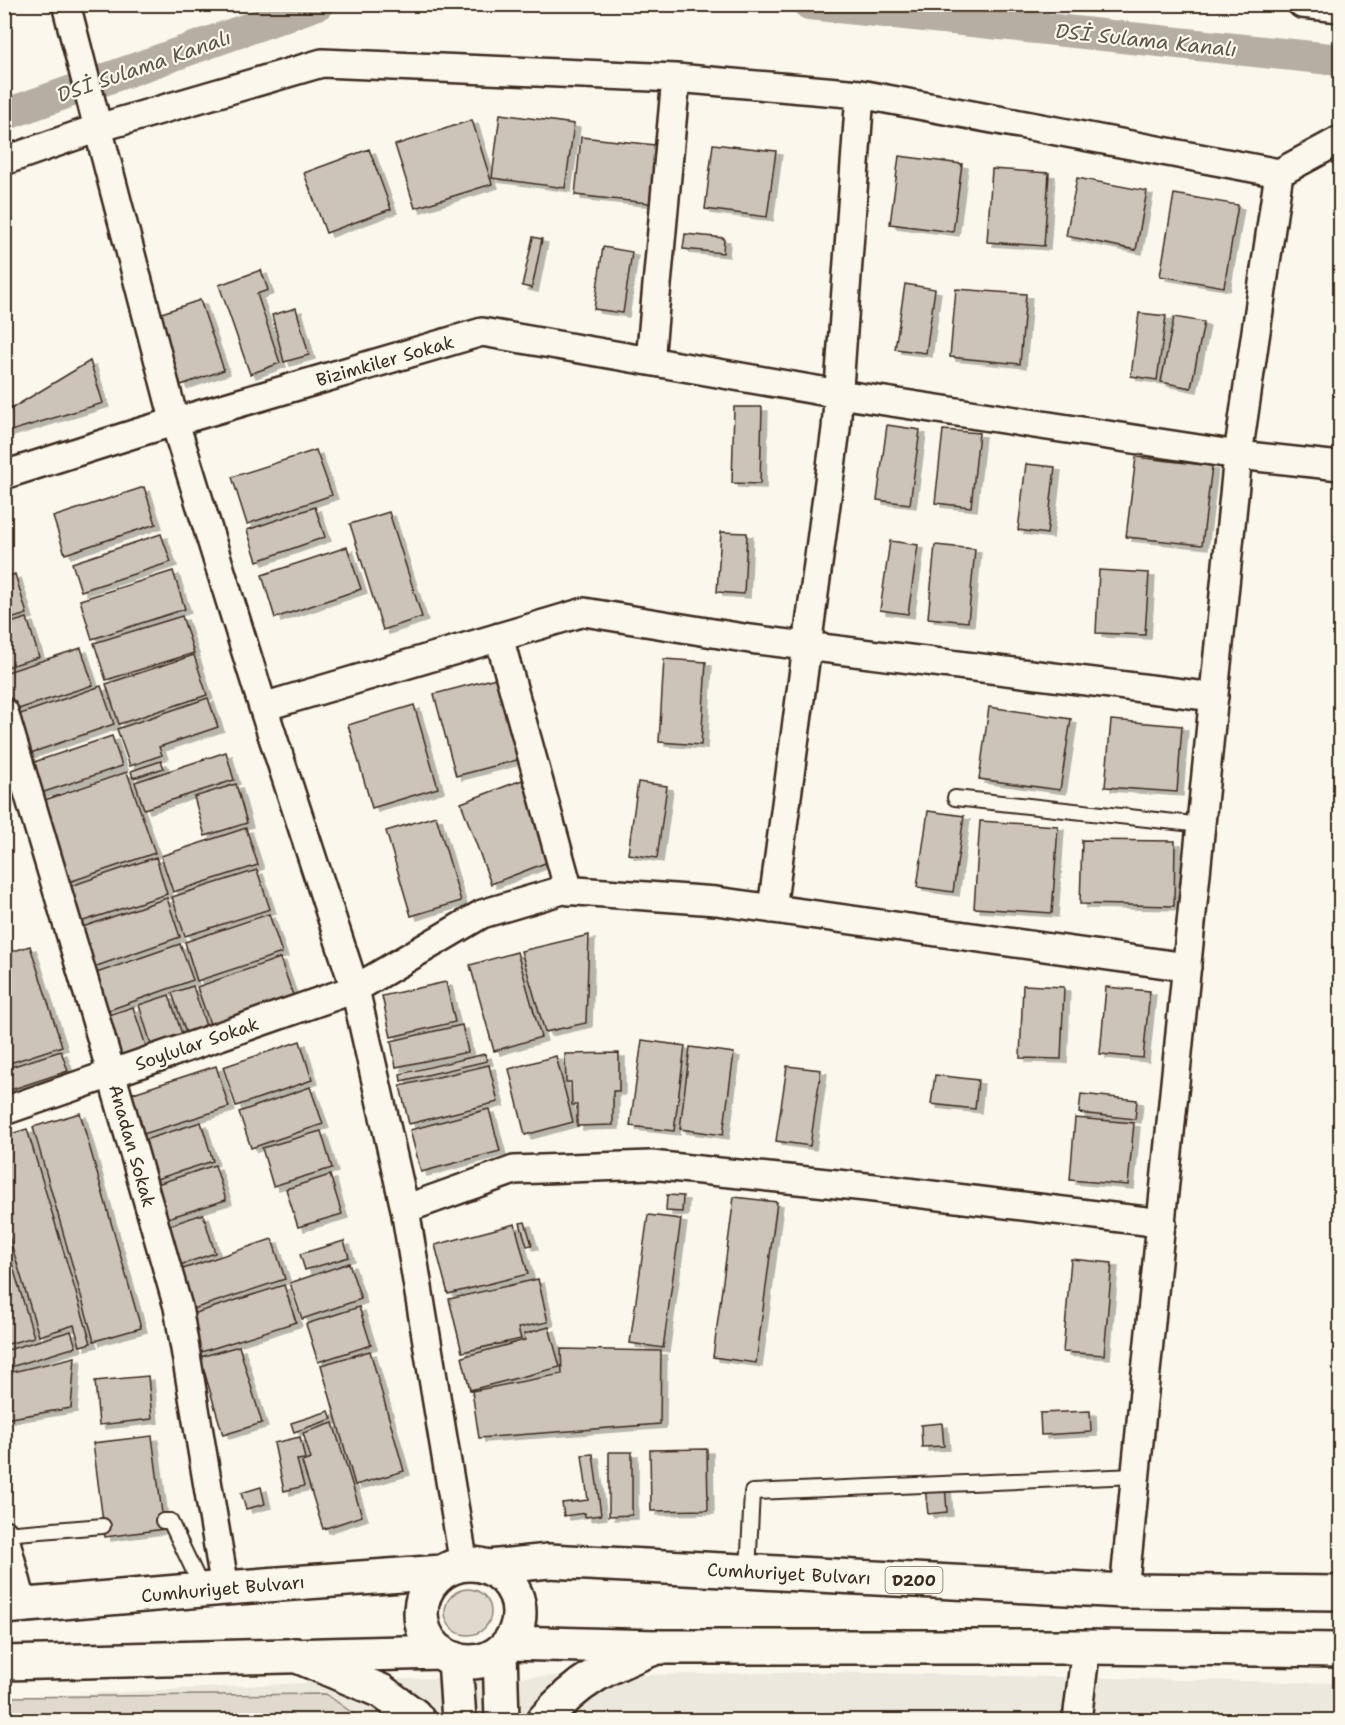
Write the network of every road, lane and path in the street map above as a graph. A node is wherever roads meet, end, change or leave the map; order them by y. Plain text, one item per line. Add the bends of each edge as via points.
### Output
1 (1302, 4) edge
2 (66, 6) edge
3 (1341, 8) edge
4 (676, 78) junction
5 (860, 94) junction
6 (98, 128) junction
7 (1341, 141) edge
8 (4, 161) edge
9 (1279, 173) junction
10 (651, 361) junction
11 (839, 393) junction
12 (175, 423) junction
13 (1238, 455) junction
14 (1341, 466) edge
15 (4, 475) edge
16 (499, 637) junction
17 (809, 647) junction
18 (1214, 697) junction
19 (263, 707) junction
20 (4, 712) edge
21 (955, 798) dead end
22 (1202, 825) junction
23 (569, 891) junction
24 (772, 909) junction
25 (1187, 967) junction
26 (355, 989) junction
27 (112, 1074) junction
28 (4, 1111) edge
29 (405, 1209) junction
30 (1162, 1223) junction
31 (1136, 1476) junction
32 (163, 1521) dead end
33 (103, 1527) dead end
34 (5, 1534) edge
35 (465, 1568) junction
36 (748, 1572) junction
37 (214, 1589) junction
38 (1124, 1591) junction
39 (1341, 1593) edge
40 (14, 1607) edge
41 (504, 1647) junction
42 (657, 1647) junction
43 (1086, 1647) junction
44 (1341, 1650) edge
45 (294, 1655) junction
46 (448, 1655) junction
47 (4, 1663) edge
48 (418, 1720) edge
49 (459, 1720) edge
50 (502, 1720) edge
51 (544, 1720) edge
52 (1077, 1720) edge

1 - 3 street
2 - 6 street
4 - 5 street
4 - 6 street via 322,63
4 - 10 street
5 - 9 street
5 - 11 street
6 - 8 street
6 - 12 street
7 - 9 street
9 - 13 street
10 - 11 street, Bizimkiler Sokak
10 - 12 street, Bizimkiler Sokak via 482,332
11 - 13 street, Bizimkiler Sokak
11 - 17 street
12 - 15 street, Bizimkiler Sokak
12 - 19 street
13 - 14 street, Bizimkiler Sokak
13 - 18 street
16 - 17 street via 584,612
16 - 19 street
16 - 23 street
17 - 18 street
17 - 24 street
18 - 22 street
19 - 26 street
20 - 27 street, Anadan Sokak
21 - 22 lane
22 - 25 street
23 - 24 street, Soylular Sokak via 716,901
23 - 26 street, Soylular Sokak via 482,914
24 - 25 street, Soylular Sokak
25 - 30 street
26 - 27 street, Soylular Sokak
26 - 29 street
27 - 28 street, Soylular Sokak
27 - 37 street, Anadan Sokak via 178,1307
29 - 30 street via 514,1170 651,1165
29 - 35 street
30 - 31 street
31 - 36 lane via 752,1492
31 - 38 street
32 - 37 lane via 170,1521
33 - 34 lane
34 - 40 street
35 - 36 main road, Cumhuriyet Bulvarı / D200 via 549,1561
35 - 37 main road, Cumhuriyet Bulvarı
35 - 41 main road via 502,1574 512,1586 520,1615 516,1630
35 - 46 main road via 430,1584 422,1599 425,1632 434,1646
36 - 38 main road, Cumhuriyet Bulvarı / D200
37 - 40 main road, Cumhuriyet Bulvarı
38 - 39 main road, Cumhuriyet Bulvarı / D200
41 - 42 main road
41 - 46 main road via 481,1661 464,1662
41 - 50 main road
42 - 43 main road
42 - 51 main road via 615,1663 584,1681
43 - 44 main road
43 - 52 street
45 - 46 main road
45 - 47 main road
45 - 48 main road via 381,1690
46 - 49 main road

